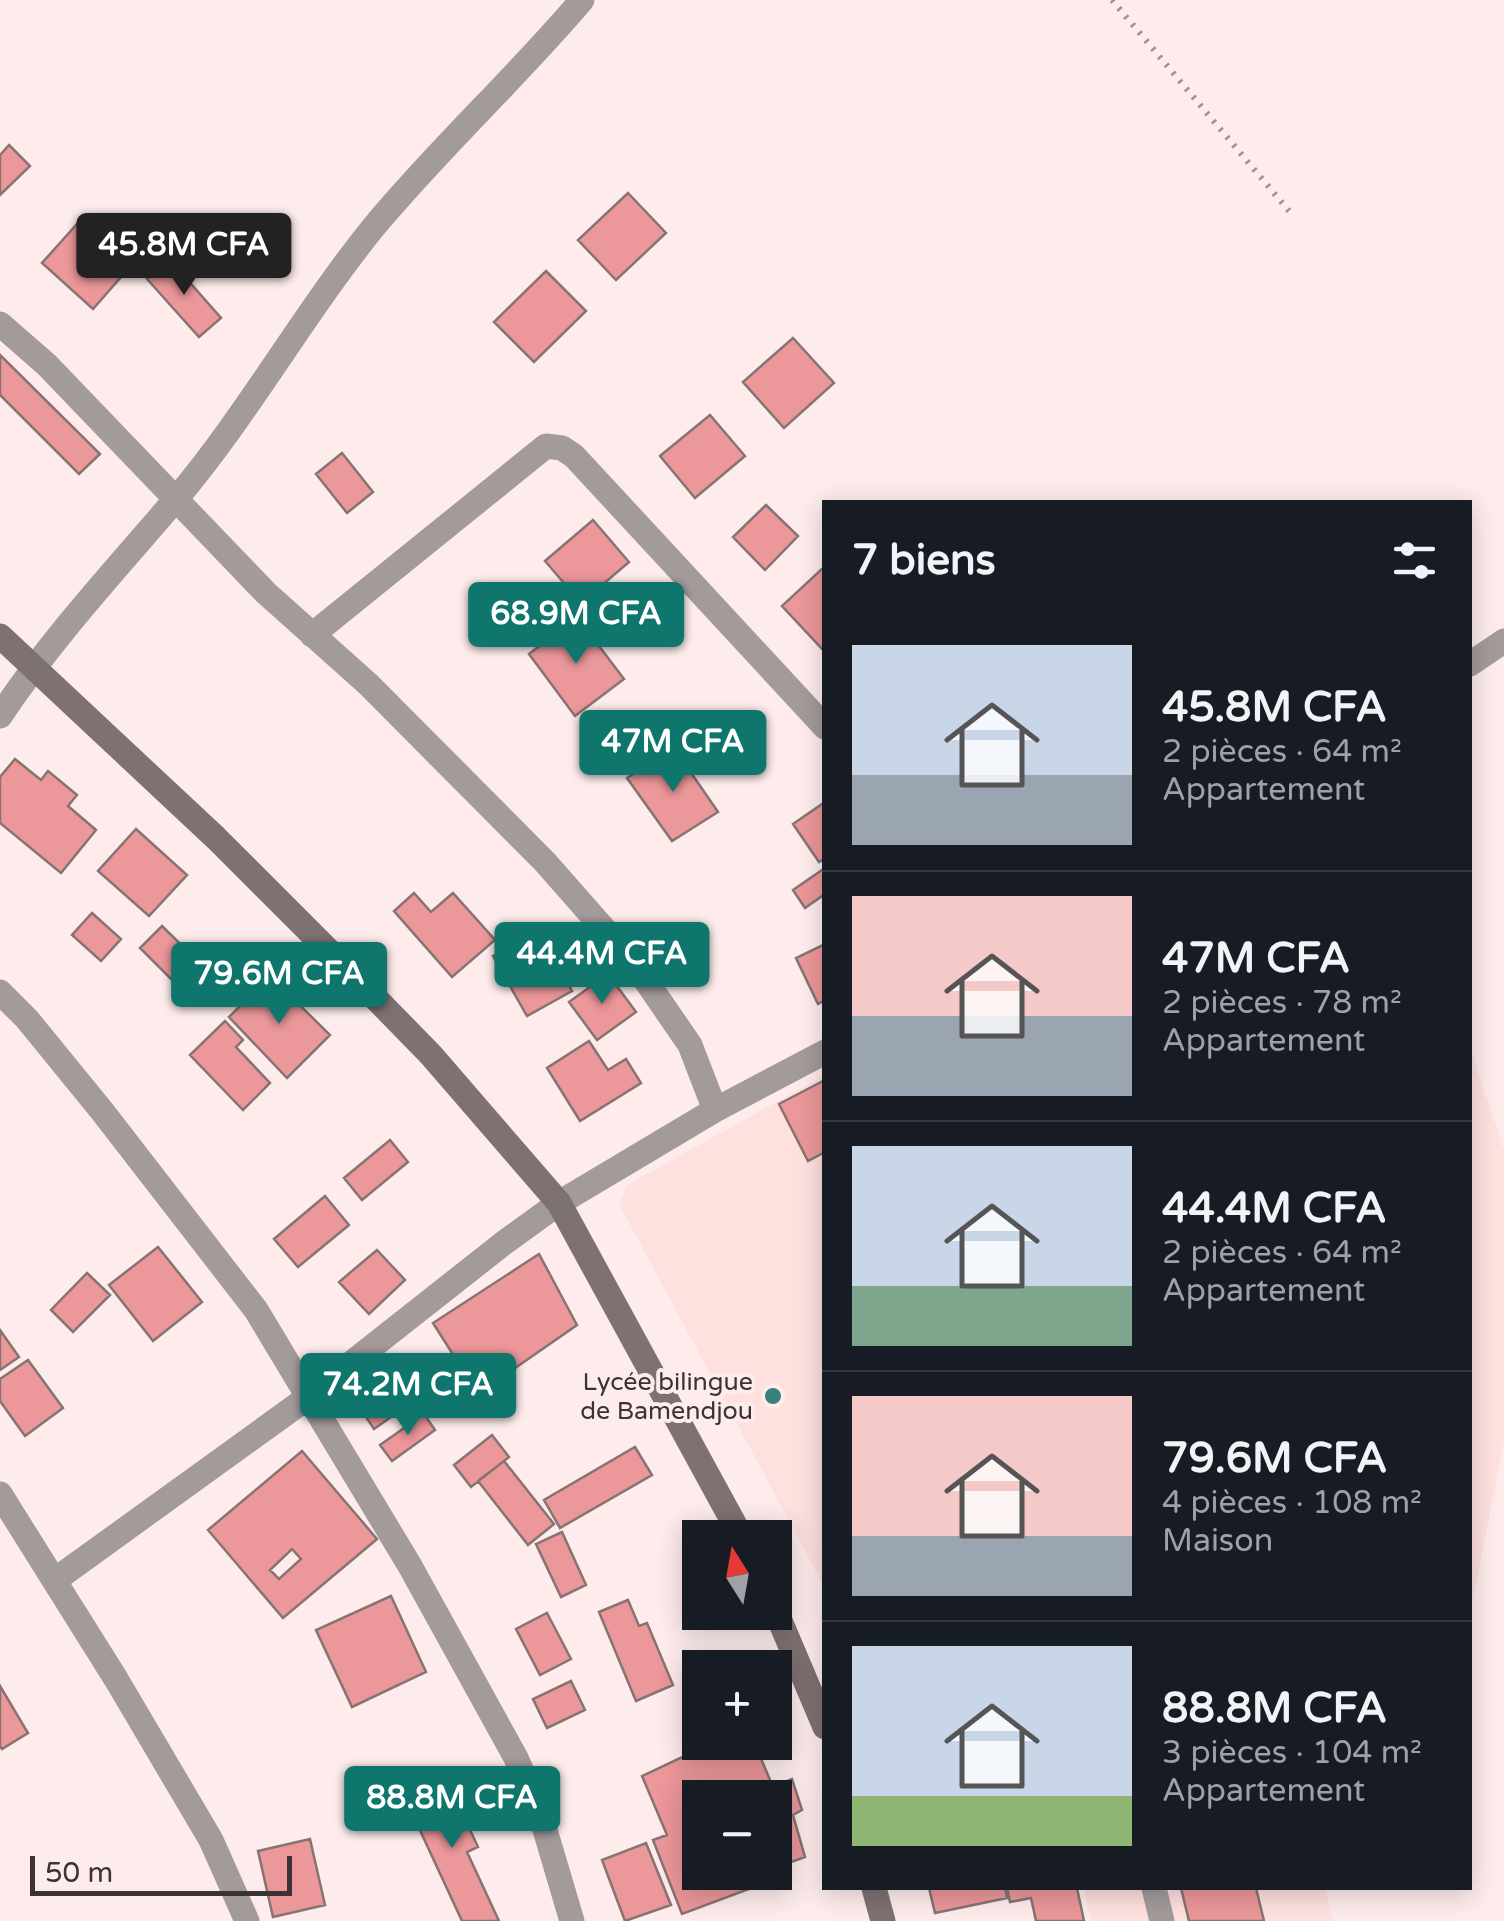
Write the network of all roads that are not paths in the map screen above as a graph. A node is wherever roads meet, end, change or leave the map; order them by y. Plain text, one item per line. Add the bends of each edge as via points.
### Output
1 (582, 0) edge
2 (0, 324) edge
3 (177, 497) junction
4 (312, 634) junction
5 (0, 636) edge
6 (1504, 640) edge
7 (1472, 663) edge
8 (33, 666) junction
9 (0, 716) edge
10 (822, 724) edge
11 (0, 992) edge
12 (822, 1054) edge
13 (715, 1110) junction
14 (560, 1203) junction
15 (307, 1398) junction
16 (0, 1494) edge
17 (732, 1520) edge
18 (55, 1580) junction
19 (788, 1630) edge
20 (815, 1674) edge
21 (822, 1711) edge
22 (875, 1890) edge
23 (1154, 1890) edge
24 (246, 1921) edge
25 (572, 1921) edge
26 (883, 1921) edge
27 (1162, 1921) edge

1 - 3 street via 375,226
2 - 3 street
3 - 4 street
3 - 8 street
4 - 10 street via 546,446 562,448
4 - 13 street via 545,862 633,962 690,1045
5 - 8 main road
6 - 7 street
8 - 9 street
8 - 14 main road via 431,1055
11 - 15 street via 256,1310
12 - 13 street
13 - 14 street
14 - 15 street
14 - 17 main road
15 - 18 street
15 - 25 street via 516,1758
16 - 18 street
18 - 24 street via 210,1840
19 - 20 main road
20 - 21 main road
22 - 26 main road
23 - 27 street

